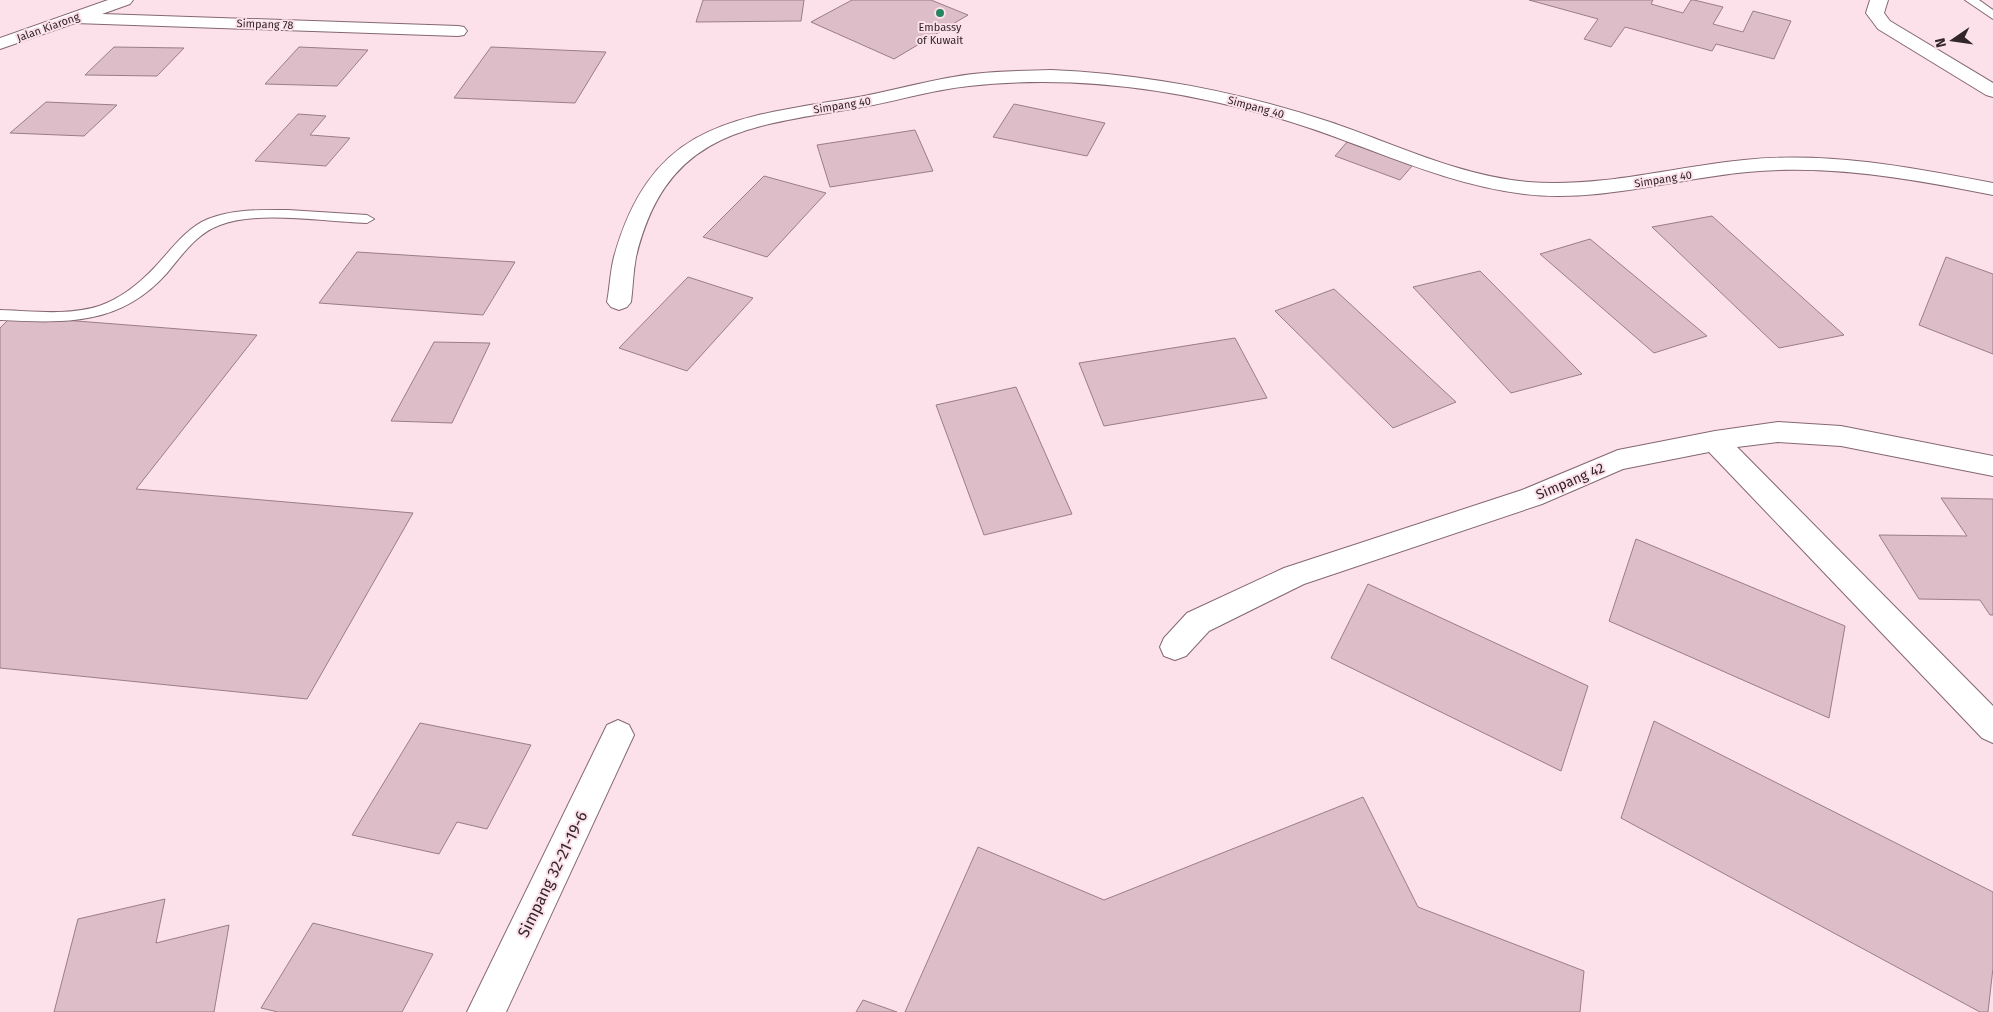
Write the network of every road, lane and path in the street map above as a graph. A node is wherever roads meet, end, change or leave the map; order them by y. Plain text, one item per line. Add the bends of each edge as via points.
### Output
1 (124, 0) edge
2 (1878, 0) edge
3 (1971, 0) edge
4 (1993, 15) edge
5 (72, 18) junction
6 (458, 31) dead end
7 (0, 44) edge
8 (1993, 92) edge
9 (1993, 189) edge
10 (367, 220) dead end
11 (619, 302) dead end
12 (0, 315) edge
13 (1715, 441) junction
14 (1993, 466) edge
15 (1175, 647) dead end
16 (1993, 728) edge
17 (618, 736) dead end
18 (486, 1012) edge

1 - 5 street, Jalan Kiarong
2 - 8 street via 1875,13 1884,25
3 - 4 lane
5 - 6 street, Simpang 78
5 - 7 street, Jalan Kiarong
9 - 11 street, Simpang 40 via 1886,170 1786,163 1745,166 1619,186 1526,188 1467,177 1301,119 1201,92 1094,78 1032,76 969,80 746,123 704,141 673,163 652,192 626,255
10 - 12 lane via 248,214 212,222 190,239 145,286 115,307 78,318
13 - 14 street, Simpang 42 via 1778,432 1841,436
13 - 15 street, Simpang 42 via 1618,460 1532,497 1294,576 1198,622
13 - 16 street
17 - 18 street, Simpang 32-21-19-6

